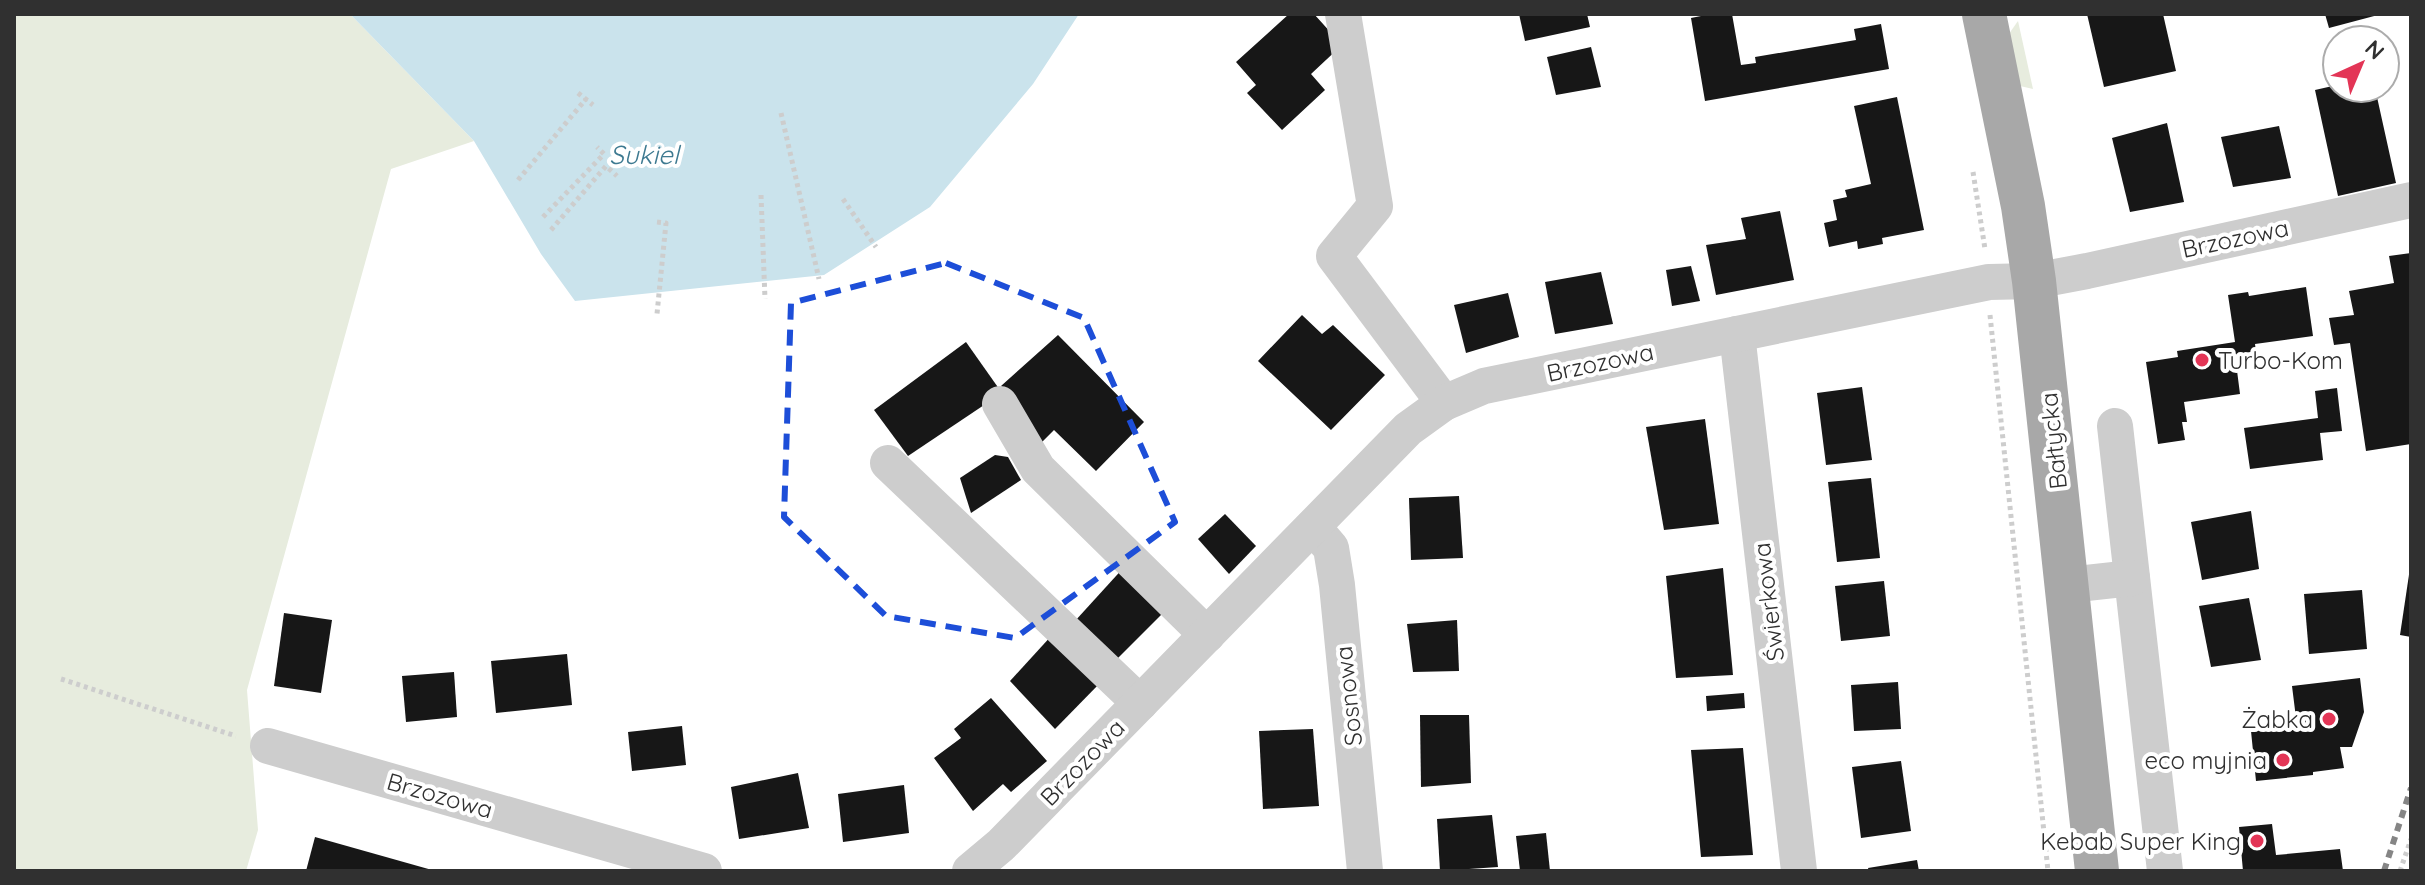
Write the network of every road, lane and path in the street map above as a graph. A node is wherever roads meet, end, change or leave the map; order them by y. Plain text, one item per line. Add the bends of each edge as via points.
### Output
1 (1343, 14) edge
2 (1984, 14) edge
3 (578, 93) dead end
4 (586, 99) junction
5 (593, 105) dead end
6 (781, 113) dead end
7 (597, 147) dead end
8 (1972, 169) dead end
9 (617, 176) dead end
10 (518, 180) dead end
11 (761, 195) dead end
12 (843, 199) dead end
13 (2411, 200) edge
14 (543, 217) dead end
15 (657, 222) dead end
16 (551, 230) dead end
17 (876, 247) dead end
18 (819, 279) dead end
19 (2034, 281) junction
20 (1989, 282) junction
21 (765, 299) dead end
22 (657, 314) dead end
23 (1737, 334) junction
24 (1444, 403) junction
25 (1000, 404) dead end
26 (2115, 426) dead end
27 (888, 463) dead end
28 (1313, 527) junction
29 (2132, 578) junction
30 (2068, 585) junction
31 (1207, 635) junction
32 (61, 679) dead end
33 (1140, 703) junction
34 (268, 746) joint
35 (2411, 839) edge
36 (2224, 843) dead end
37 (2240, 843) dead end
38 (704, 871) edge
39 (970, 871) edge
40 (1365, 871) edge
41 (1799, 871) edge
42 (2048, 871) edge
43 (2097, 871) edge
44 (2165, 871) edge
45 (2400, 871) edge

1 - 24 street via 1375,206 1334,256
2 - 19 main road, Bałtycka
3 - 4 path
4 - 5 path
4 - 10 path
6 - 18 path
7 - 14 path via 604,154
8 - 20 path
9 - 16 path via 606,166
11 - 21 path
12 - 17 path
13 - 19 street, Brzozowa
15 - 22 path via 666,223
19 - 20 street, Brzozowa
19 - 30 main road, Bałtycka
20 - 23 street, Brzozowa
20 - 42 path
23 - 24 street, Brzozowa via 1484,386
23 - 41 street, Świerkowa
24 - 28 street, Brzozowa via 1408,429
25 - 31 street via 1038,469
26 - 29 street
27 - 33 street
28 - 31 street, Brzozowa
28 - 40 street, Sosnowa via 1331,548 1337,585
29 - 30 street
29 - 44 street
30 - 43 main road, Bałtycka
31 - 33 street, Brzozowa
32 - 34 path
33 - 39 street, Brzozowa
34 - 38 street, Brzozowa
35 - 45 path
36 - 37 path

